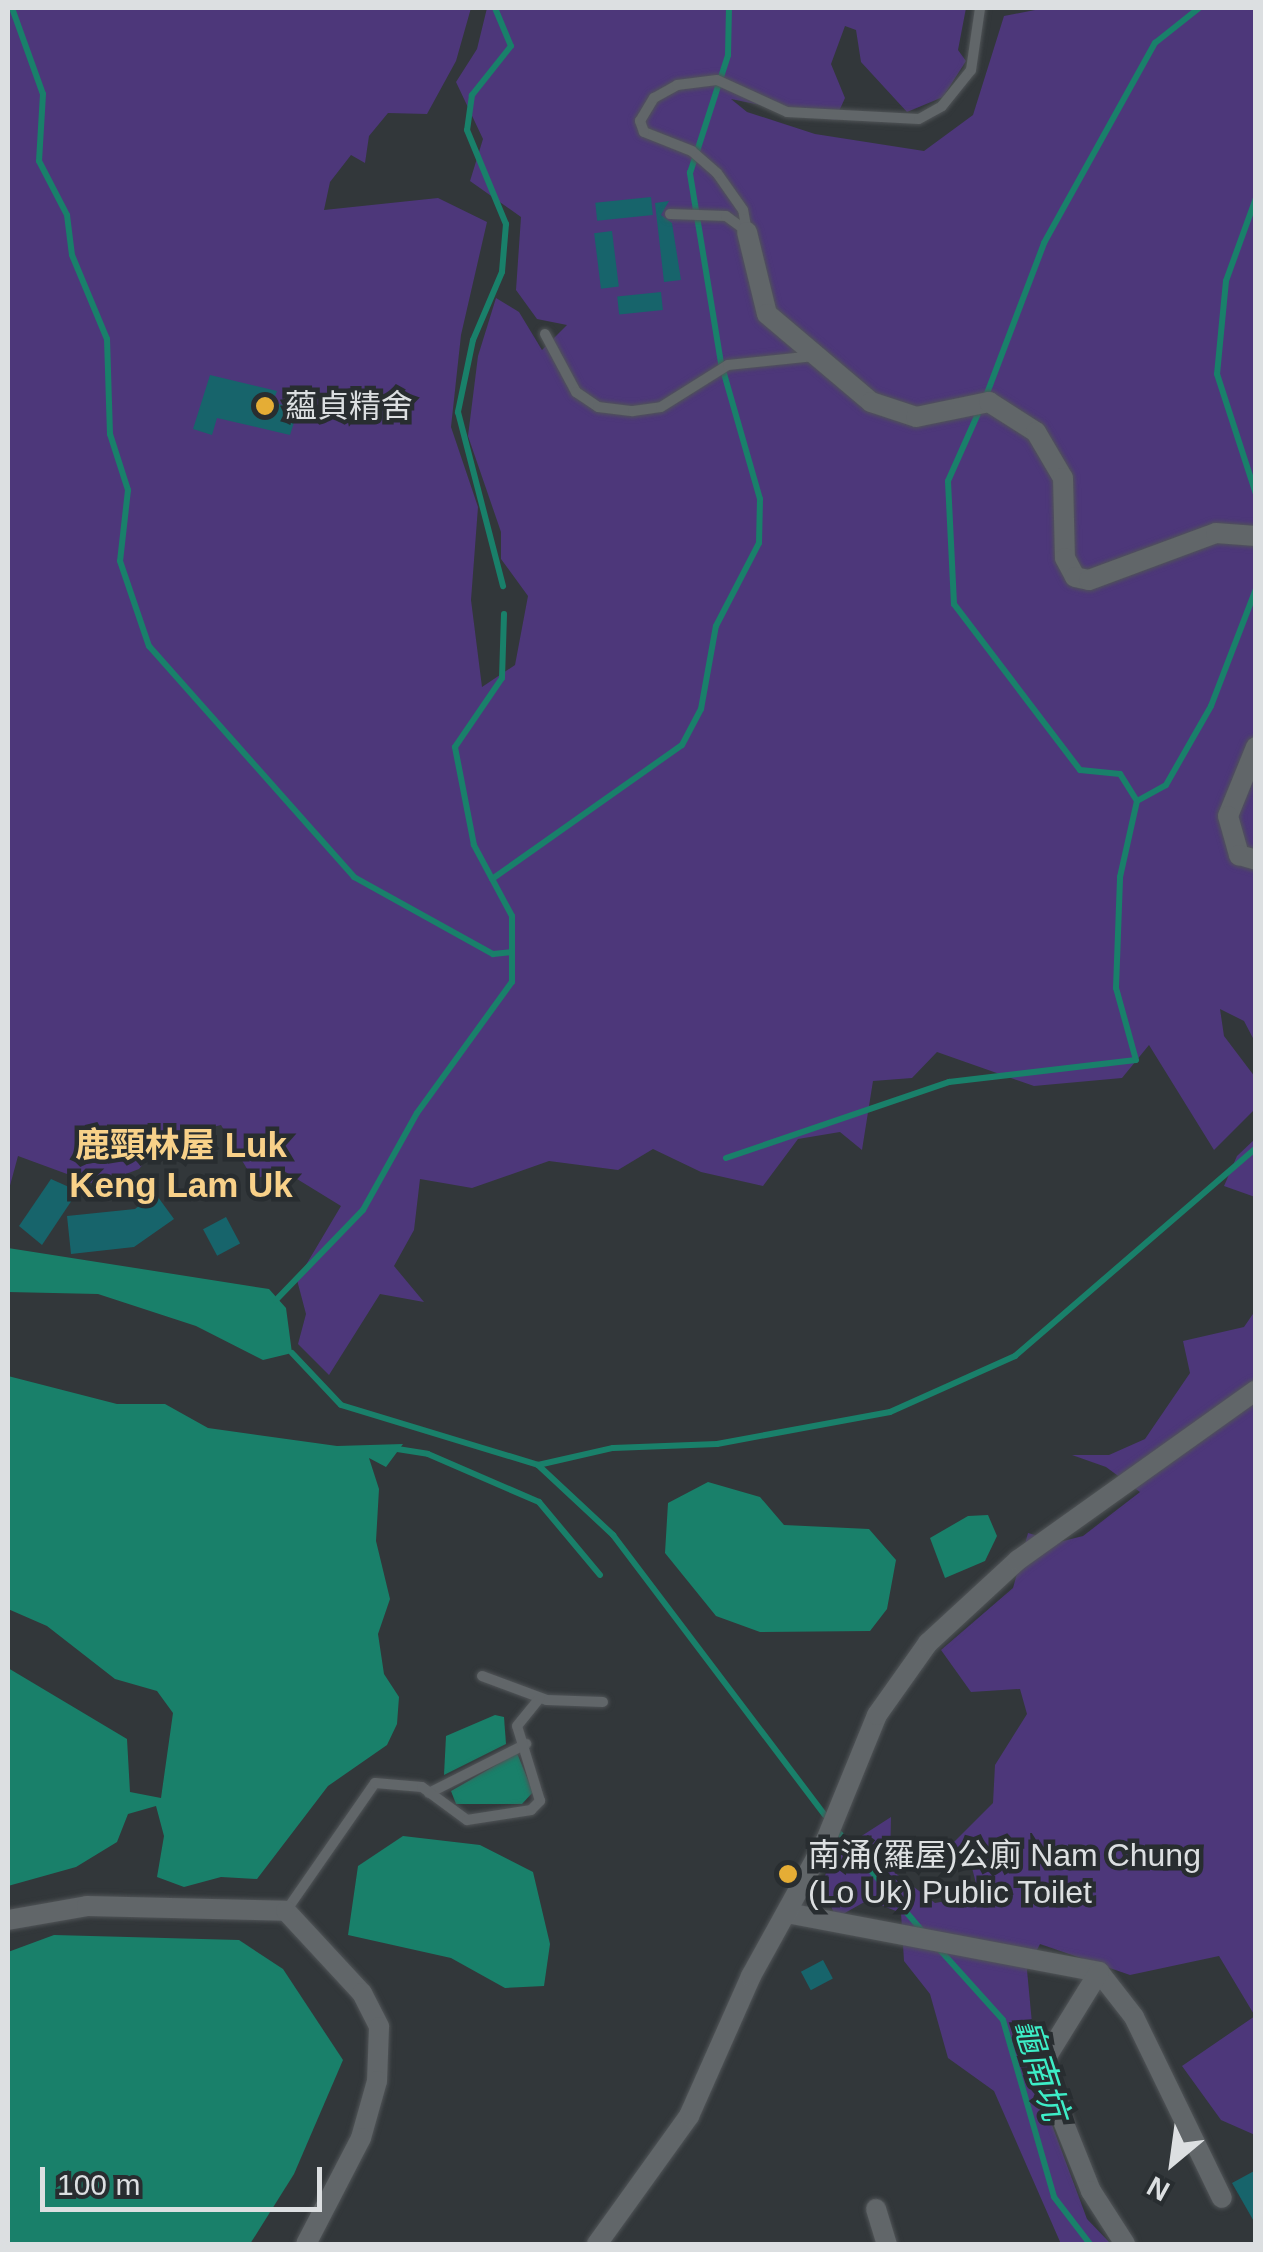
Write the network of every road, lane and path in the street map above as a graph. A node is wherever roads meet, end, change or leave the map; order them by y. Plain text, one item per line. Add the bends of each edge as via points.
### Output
1 (980, 8) edge
2 (670, 214) dead end
3 (747, 232) junction
4 (544, 334) dead end
5 (816, 356) junction
6 (1256, 536) edge
7 (1256, 747) edge
8 (1256, 860) edge
9 (1256, 1390) edge
10 (482, 1676) dead end
11 (540, 1698) junction
12 (603, 1702) dead end
13 (526, 1744) junction
14 (429, 1793) junction
15 (286, 1910) junction
16 (787, 1914) junction
17 (8, 1920) edge
18 (1098, 1972) junction
19 (1222, 2198) dead end
20 (876, 2209) dead end
21 (306, 2244) edge
22 (597, 2244) edge
23 (887, 2244) edge
24 (1125, 2244) edge

1 - 3 lane via 972,70 942,106 919,119 788,112 717,80 677,85 654,98 640,121 644,132 692,152 717,173 744,210
2 - 3 lane via 726,216
3 - 5 street via 760,304
4 - 5 lane via 576,392 598,407 633,411 661,407 728,364
5 - 6 street via 893,415 925,416 978,400 1028,425 1060,471 1065,558 1080,579 1216,533
7 - 8 street via 1228,816 1239,855
9 - 16 street via 1018,1560 928,1644 877,1715
10 - 11 lane
11 - 12 lane
11 - 13 lane via 517,1726
13 - 14 lane
13 - 14 lane via 540,1801 531,1810 467,1820
14 - 15 lane via 395,1780 376,1784
15 - 17 street via 88,1906
15 - 21 street via 362,1993 379,2027 377,2081 361,2138
16 - 18 street
16 - 22 street via 689,2116
18 - 19 street via 1134,2018
18 - 24 street via 1042,2066 1091,2191
20 - 23 street

